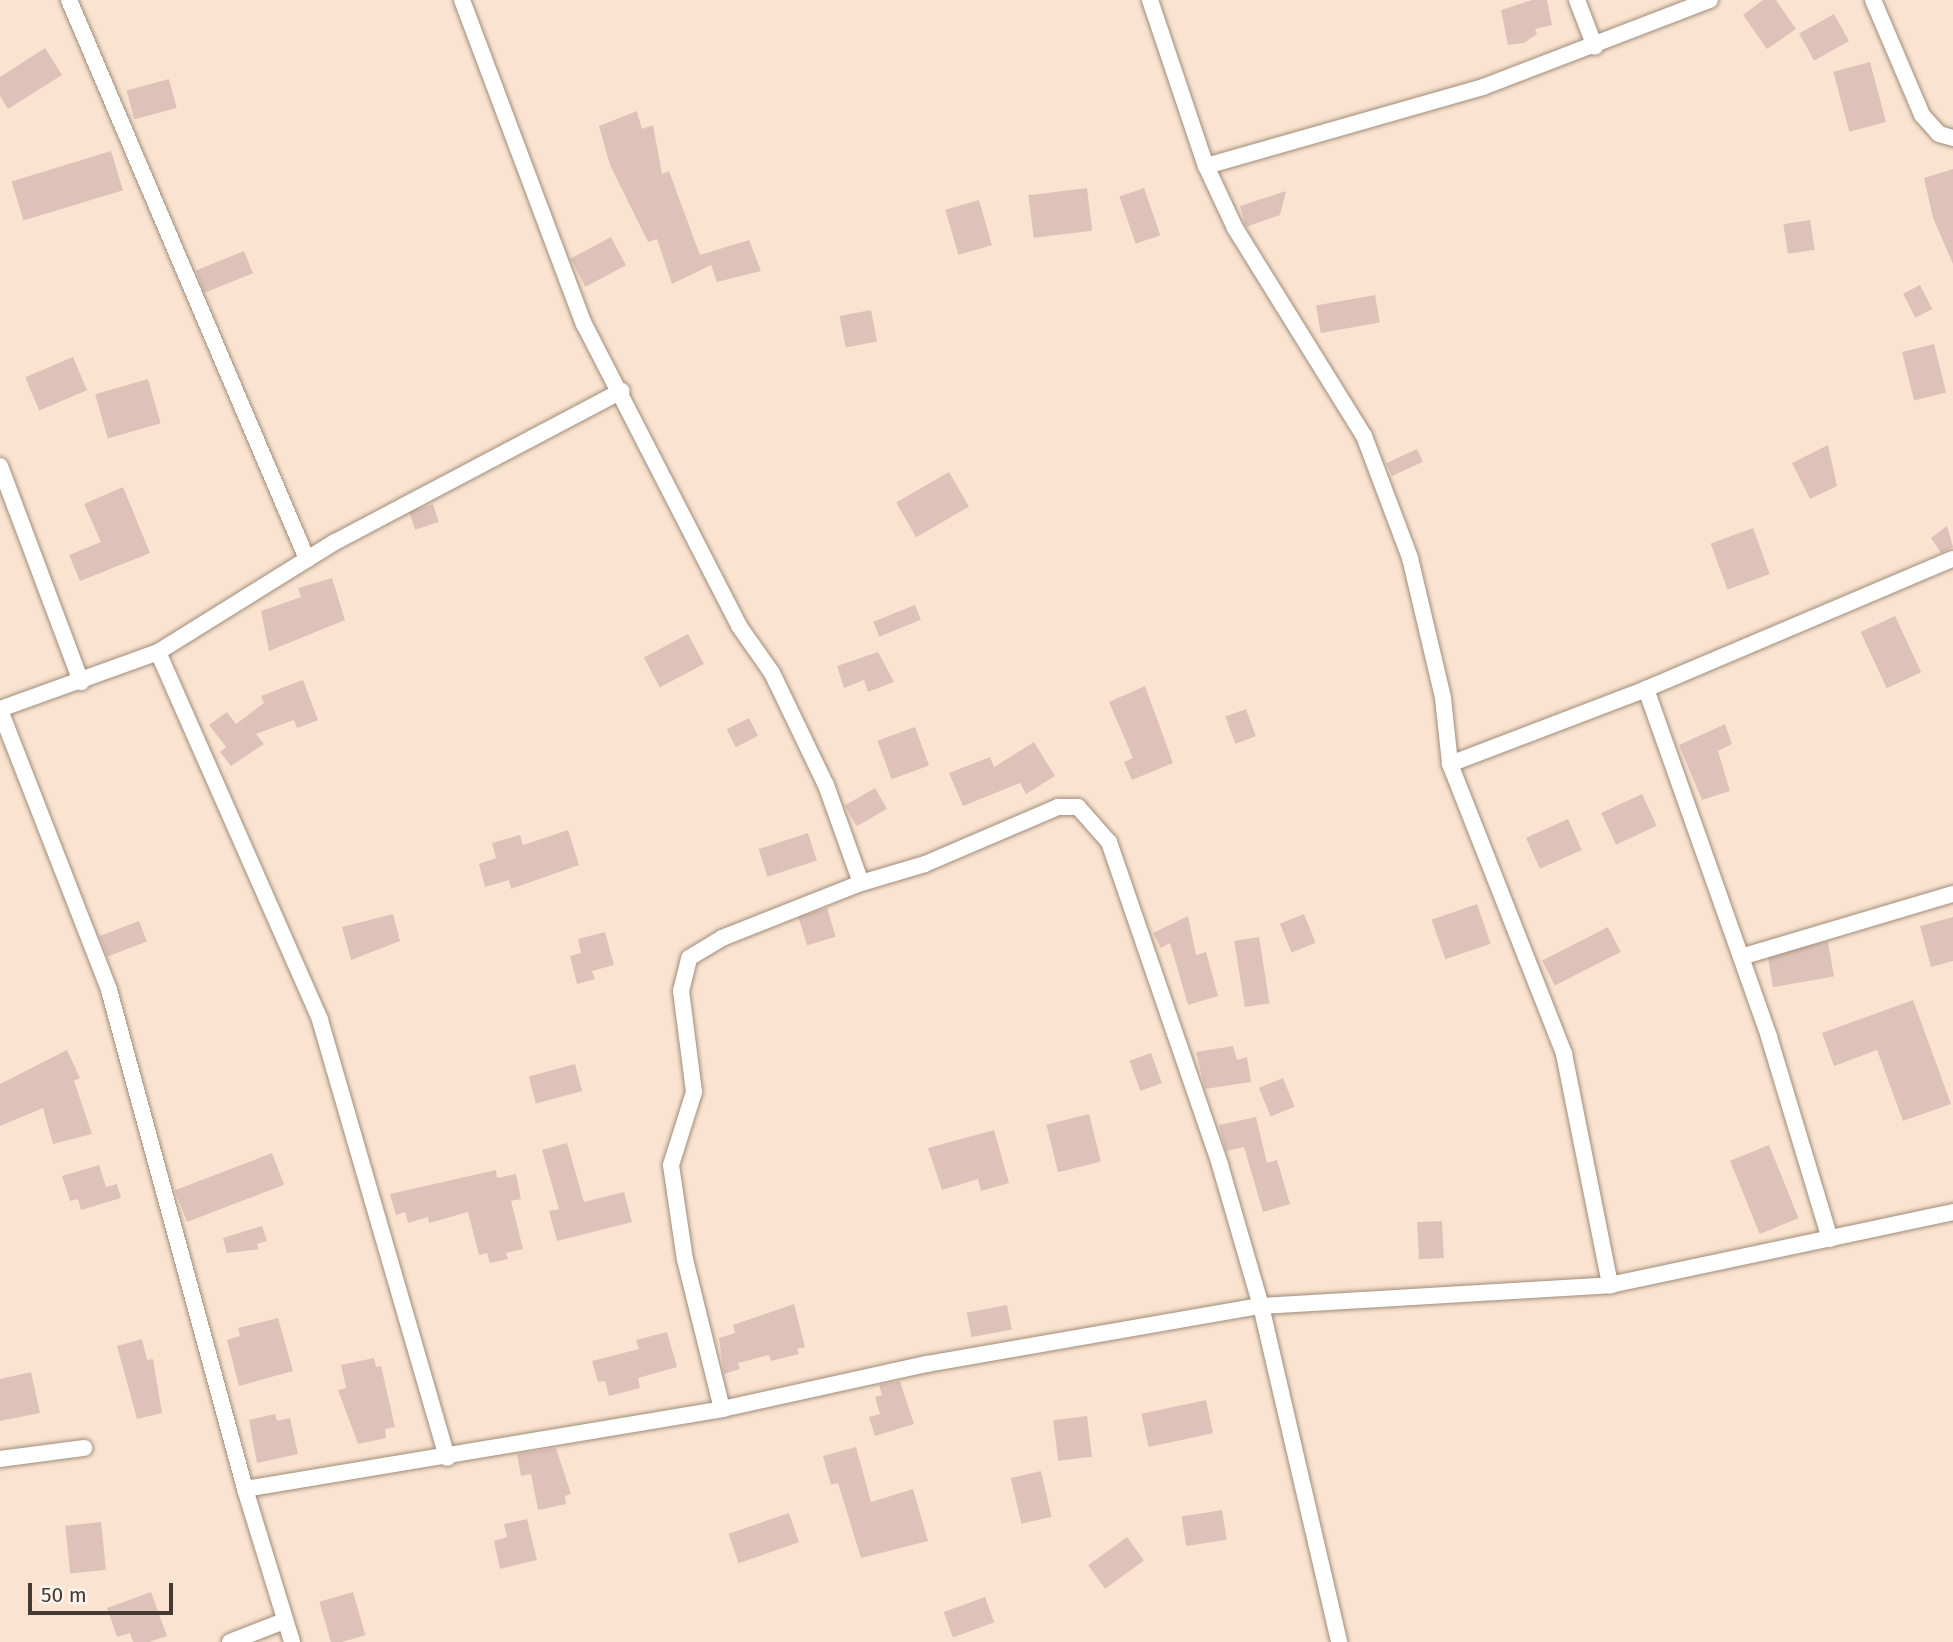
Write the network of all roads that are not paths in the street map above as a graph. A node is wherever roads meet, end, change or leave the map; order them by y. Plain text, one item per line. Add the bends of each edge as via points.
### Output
1 (69, 0) edge
2 (462, 0) edge
3 (1150, 0) edge
4 (1577, 0) edge
5 (1710, 0) edge
6 (1873, 0) edge
7 (1595, 47) junction
8 (1953, 138) edge
9 (1206, 166) junction
10 (622, 391) junction
11 (0, 466) edge
12 (307, 559) junction
13 (1953, 559) edge
14 (159, 652) junction
15 (81, 682) junction
16 (1646, 689) junction
17 (0, 710) edge
18 (1450, 764) junction
19 (861, 883) junction
20 (1953, 894) edge
21 (1741, 957) junction
22 (1953, 1212) edge
23 (1830, 1239) junction
24 (1610, 1285) junction
25 (1261, 1306) junction
26 (722, 1409) junction
27 (84, 1448) dead end
28 (447, 1458) junction
29 (0, 1459) edge
30 (245, 1489) junction
31 (284, 1621) junction
32 (230, 1642) edge
33 (292, 1642) edge
34 (1339, 1642) edge

1 - 12 street
2 - 10 street via 545,233 584,324
3 - 9 street
4 - 7 street
5 - 7 street
6 - 8 street via 1922,115 1939,134
7 - 9 street via 1483,87
9 - 18 street via 1269,287 1364,436 1410,558 1443,698
10 - 12 street
10 - 19 street via 716,584 772,673 826,785
11 - 15 street
12 - 14 street
13 - 16 street
14 - 15 street
14 - 28 street via 320,1020
15 - 17 street
16 - 18 street
16 - 21 street
17 - 30 street via 110,990
18 - 24 street via 1564,1054
19 - 25 street via 925,864 1058,807 1077,807 1094,821 1109,842 1185,1061
19 - 26 street via 697,950 682,972 694,1092 675,1142 673,1191
20 - 21 street
21 - 23 street
22 - 23 street
23 - 24 street
24 - 25 street
25 - 26 street via 927,1364
25 - 34 street
26 - 28 street
27 - 29 street
28 - 30 street
30 - 31 street
31 - 32 street
31 - 33 street

